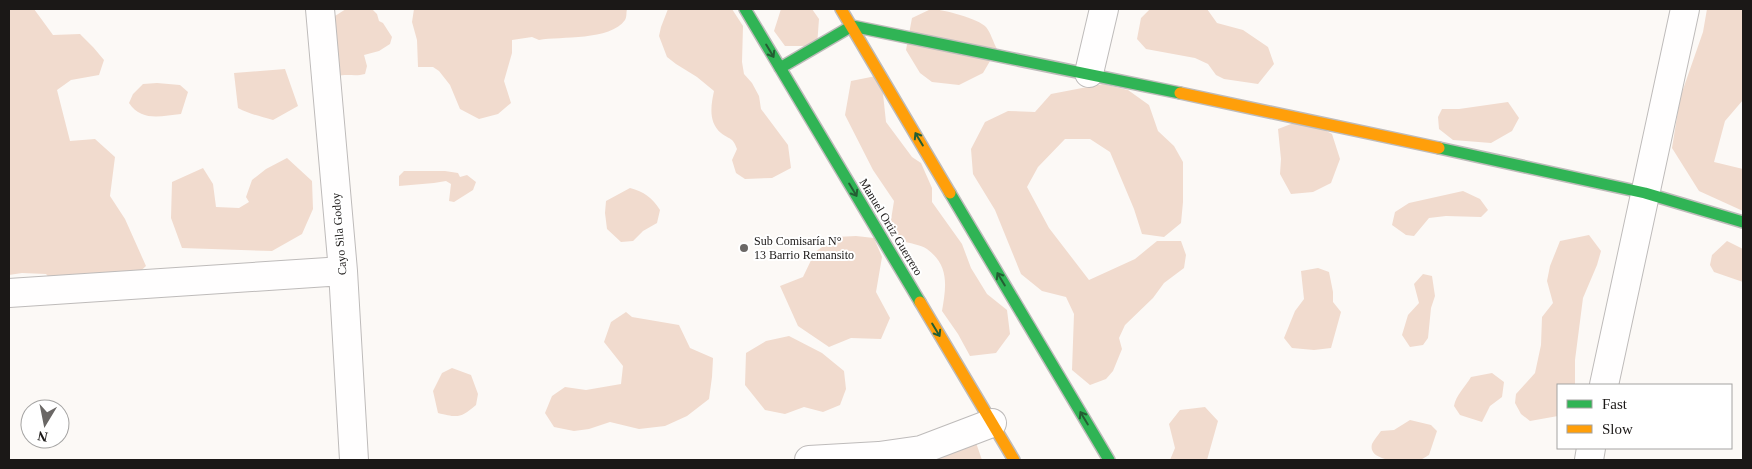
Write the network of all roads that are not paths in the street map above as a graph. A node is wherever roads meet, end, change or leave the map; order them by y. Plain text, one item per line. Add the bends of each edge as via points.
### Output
1 (320, 9) edge
2 (744, 9) edge
3 (842, 9) edge
4 (1104, 9) edge
5 (1685, 9) edge
6 (852, 26) junction
7 (780, 68) junction
8 (1089, 73) junction
9 (1645, 193) junction
10 (1743, 222) edge
11 (343, 271) junction
12 (9, 293) edge
13 (1604, 384) edge
14 (992, 423) junction
15 (922, 455) edge
16 (354, 460) edge
17 (809, 460) edge
18 (1014, 460) edge
19 (1109, 460) edge

1 - 11 street, Cayo Sila Godoy
2 -> 7 street, Manuel Ortiz Guerrero
3 - 6 street
4 - 8 street
5 - 9 street
6 - 7 street
6 - 8 street
19 -> 6 street
7 -> 14 street, Manuel Ortiz Guerrero
8 - 9 street
9 - 10 street
9 - 13 street
11 - 12 street
11 - 16 street, Cayo Sila Godoy
14 - 15 street
14 - 18 street, Manuel Ortiz Guerrero
15 - 17 street

